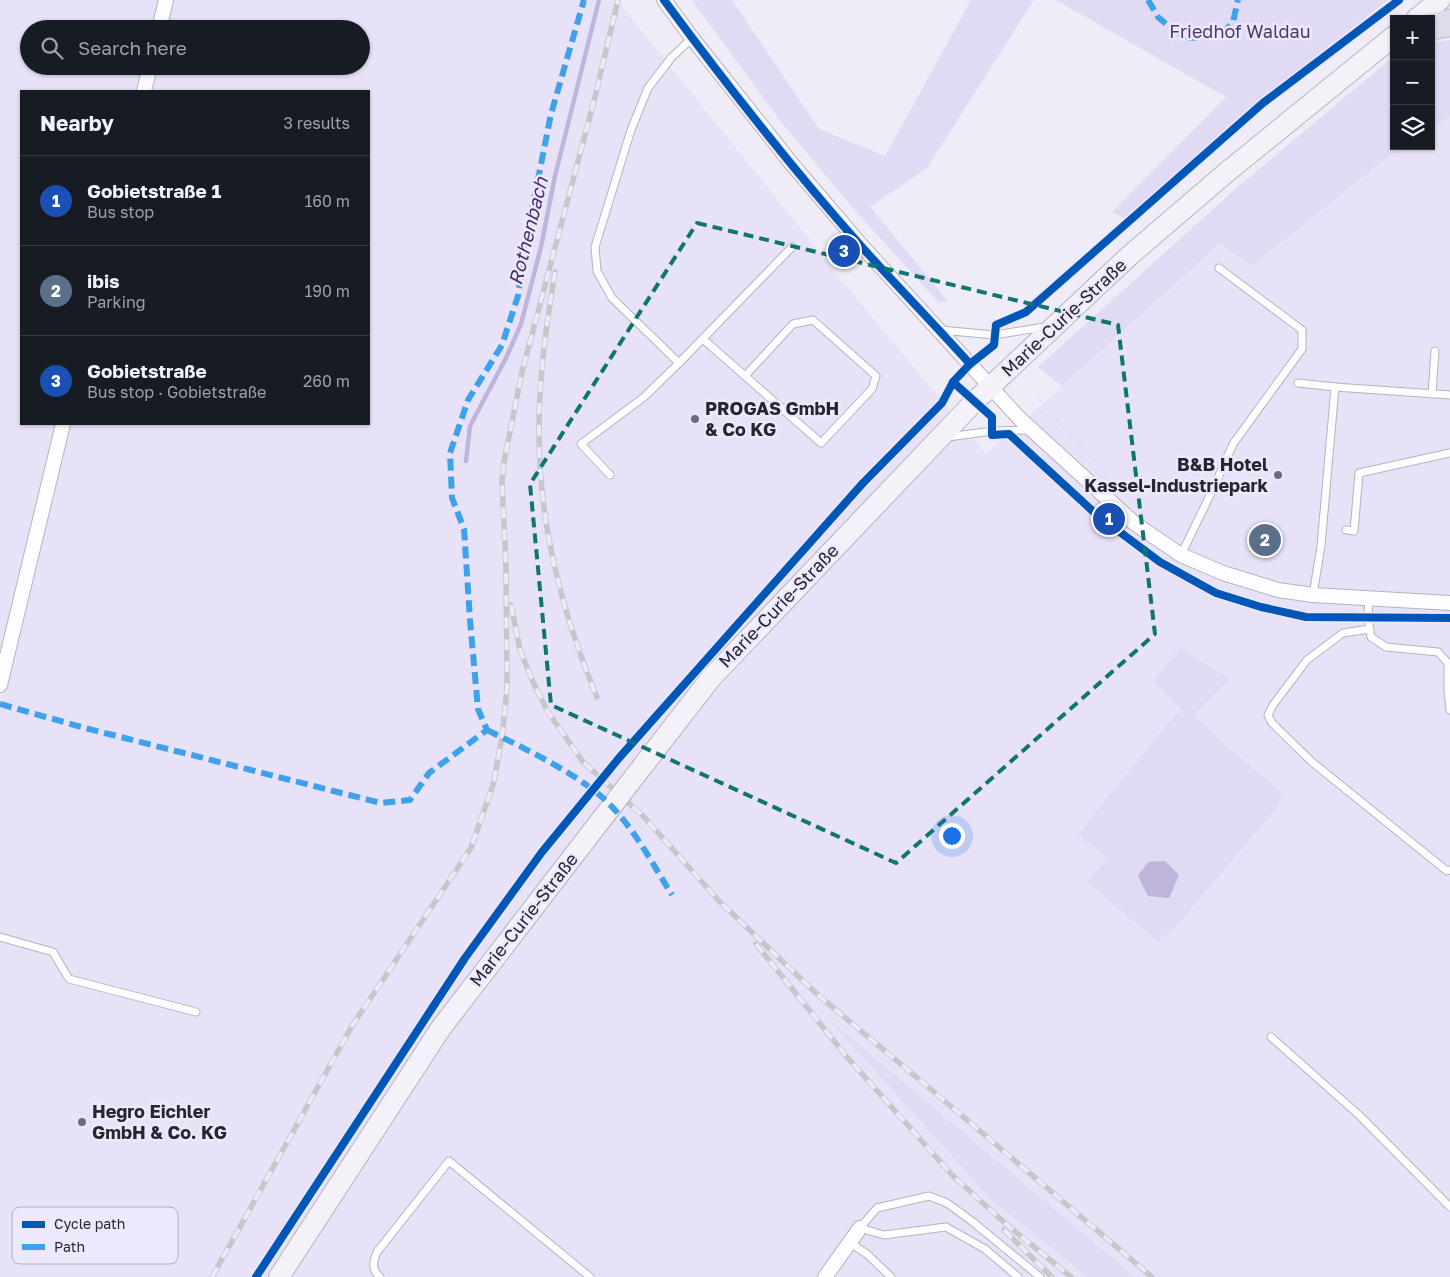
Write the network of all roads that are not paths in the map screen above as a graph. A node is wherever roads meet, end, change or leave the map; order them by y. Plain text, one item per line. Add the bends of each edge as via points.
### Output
1 (166, 0) edge
2 (664, 0) edge
3 (1440, 0) edge
4 (1421, 15) edge
5 (161, 20) edge
6 (1450, 23) edge
7 (1435, 25) edge
8 (692, 38) junction
9 (1390, 39) edge
10 (148, 75) edge
11 (144, 90) edge
12 (792, 247) dead end
13 (1219, 268) dead end
14 (1055, 326) junction
15 (939, 330) junction
16 (703, 339) junction
17 (1435, 352) dead end
18 (679, 363) junction
19 (745, 376) junction
20 (1298, 383) dead end
21 (991, 387) junction
22 (1335, 387) junction
23 (1432, 394) junction
24 (1450, 396) edge
25 (63, 425) edge
26 (1032, 430) junction
27 (940, 438) junction
28 (1450, 453) edge
29 (610, 475) dead end
30 (1346, 530) dead end
31 (1181, 555) junction
32 (1313, 595) junction
33 (1369, 599) junction
34 (1450, 603) edge
35 (1370, 629) junction
36 (1449, 663) edge
37 (0, 685) edge
38 (1450, 710) edge
39 (1450, 870) edge
40 (0, 937) edge
41 (196, 1012) dead end
42 (1271, 1037) dead end
43 (1450, 1207) edge
44 (860, 1228) junction
45 (850, 1243) junction
46 (279, 1277) edge
47 (380, 1277) edge
48 (590, 1277) edge
49 (825, 1277) edge
50 (891, 1277) edge
51 (1018, 1277) edge
52 (1040, 1277) edge

1 - 5 street
2 - 8 street
3 - 4 main road
6 - 7 highway
8 - 15 street via 791,163
8 - 18 lane via 671,58 648,88 631,130 596,247 597,271 612,298
9 - 14 main road, Marie-Curie-Straße via 1219,178
10 - 11 street
12 - 16 lane
13 - 31 lane via 1302,330 1302,349 1232,444
14 - 15 lane via 994,335
14 - 21 main road, Marie-Curie-Straße
15 - 21 street
16 - 18 lane
16 - 19 lane
17 - 23 lane
18 - 29 lane via 644,397 581,444
19 - 19 lane via 821,443 872,389 876,376 813,320 793,324
20 - 22 lane
21 - 26 street
21 - 27 main road, Marie-Curie-Straße
22 - 23 lane
22 - 32 lane via 1321,546
23 - 24 lane
25 - 37 street
26 - 27 lane
26 - 31 street via 1134,523
27 - 46 main road, Marie-Curie-Straße, bridge via 711,678 441,1028
28 - 30 lane via 1359,473 1354,531
31 - 32 street via 1223,573 1278,590
32 - 33 street
33 - 34 street
33 - 35 lane
35 - 36 lane via 1371,638 1386,647 1438,652
35 - 39 lane via 1342,633 1307,660 1268,715 1272,723 1312,762 1447,871
36 - 38 lane
40 - 41 lane via 53,952 69,979
42 - 43 lane via 1358,1115
44 - 45 street
44 - 51 lane via 884,1235 946,1227 985,1249
44 - 52 lane via 877,1208 929,1196 960,1212
45 - 49 street
45 - 50 lane
47 - 48 lane via 372,1262 377,1252 449,1160

